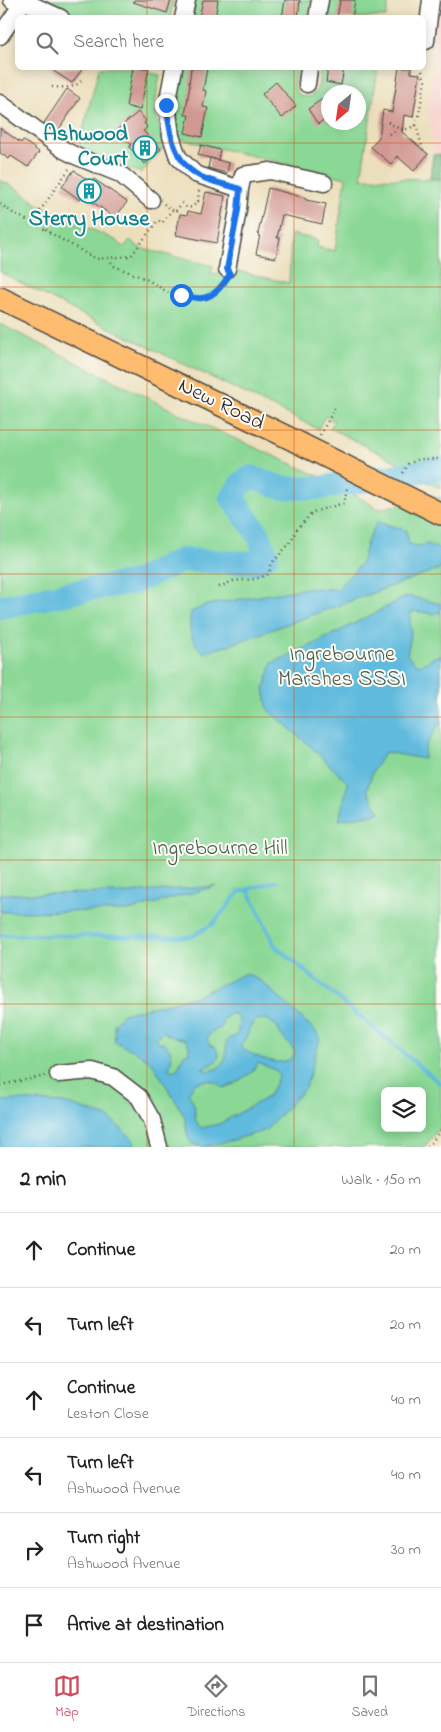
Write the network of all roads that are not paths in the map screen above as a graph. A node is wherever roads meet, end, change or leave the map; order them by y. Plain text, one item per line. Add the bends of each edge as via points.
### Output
1 (187, 0) edge
2 (320, 0) edge
3 (432, 0) edge
4 (24, 2) edge
5 (54, 15) edge
6 (184, 15) edge
7 (318, 15) edge
8 (0, 36) edge
9 (426, 41) dead end
10 (174, 70) edge
11 (309, 70) edge
12 (307, 84) dead end
13 (0, 103) edge
14 (324, 183) dead end
15 (235, 187) junction
16 (156, 201) road end
17 (227, 269) road end
18 (0, 298) edge
19 (441, 514) edge
20 (58, 1074) road end
21 (159, 1147) edge

1 - 6 street
2 - 7 street
3 - 9 street
4 - 5 street
4 - 8 street
10 - 15 street via 166,105 178,157 195,174
11 - 12 street
13 - 16 street via 64,150 120,174
14 - 15 street via 270,171 243,175
15 - 17 street via 238,210
18 - 19 main road, New Road
20 - 21 street via 92,1071 113,1076 139,1097 152,1120

